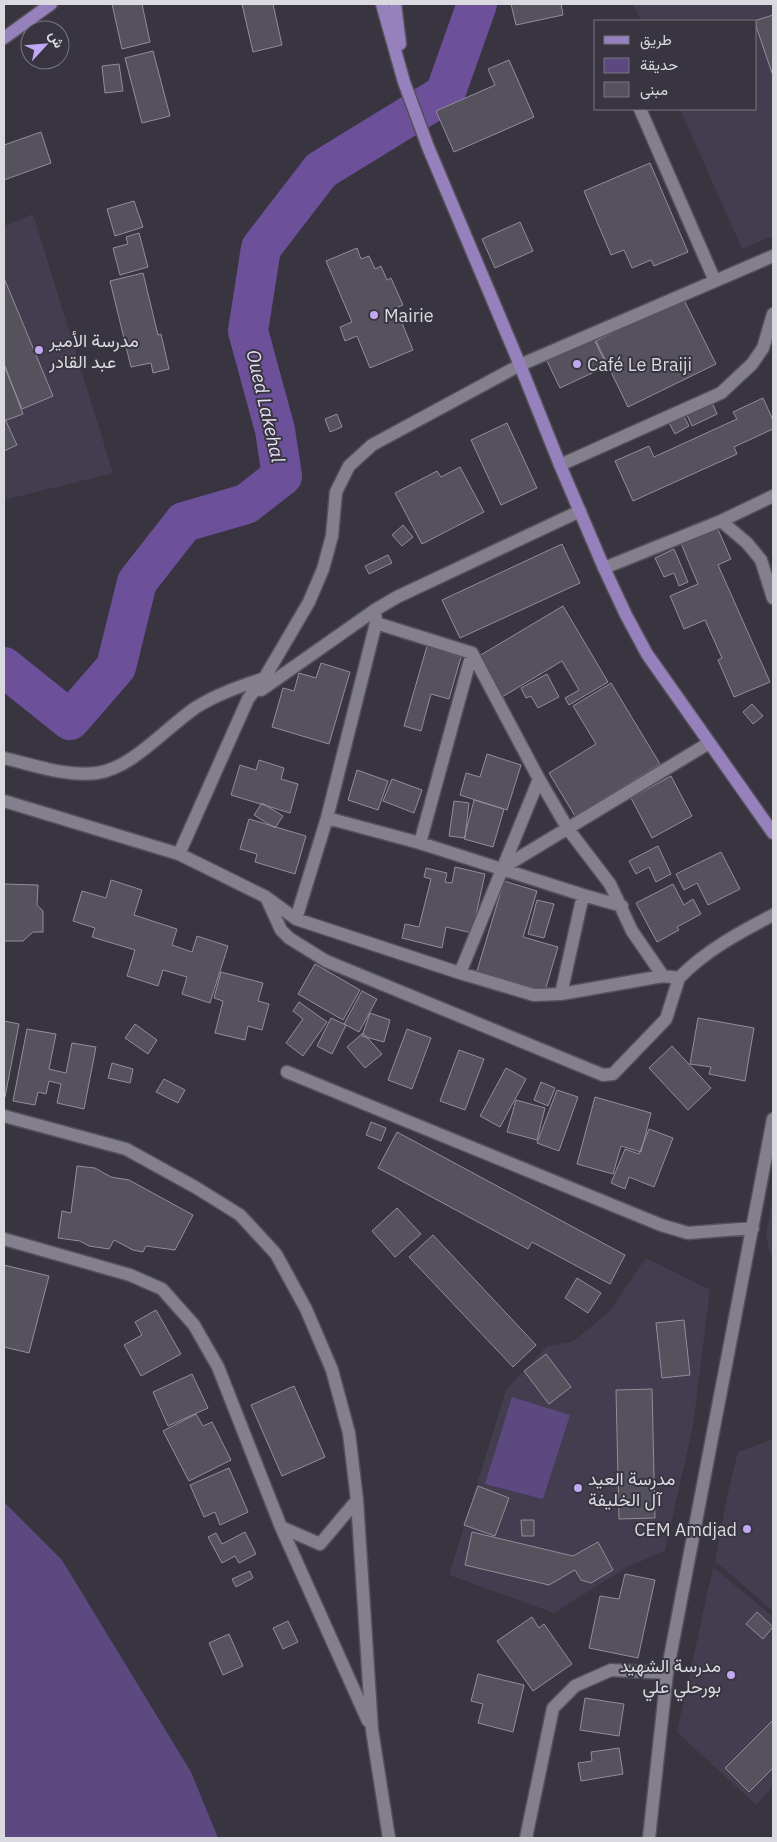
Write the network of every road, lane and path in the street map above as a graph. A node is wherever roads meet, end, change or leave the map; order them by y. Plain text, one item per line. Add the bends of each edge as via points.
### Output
1 (51, 4) edge
2 (382, 4) edge
3 (395, 4) edge
4 (4, 38) edge
5 (404, 82) junction
6 (640, 110) edge
7 (773, 256) edge
8 (715, 281) junction
9 (773, 314) edge
10 (520, 365) junction
11 (560, 465) junction
12 (773, 496) edge
13 (580, 512) junction
14 (721, 521) junction
15 (604, 568) junction
16 (773, 598) edge
17 (375, 610) junction
18 (376, 623) junction
19 (472, 653) junction
20 (265, 677) junction
21 (248, 699) junction
22 (709, 743) junction
23 (4, 758) edge
24 (539, 779) junction
25 (4, 801) edge
26 (327, 818) junction
27 (568, 828) junction
28 (773, 833) edge
29 (420, 843) junction
30 (179, 854) junction
31 (502, 868) junction
32 (583, 895) junction
33 (266, 897) junction
34 (622, 906) junction
35 (773, 915) edge
36 (296, 918) junction
37 (460, 973) junction
38 (663, 976) junction
39 (679, 978) junction
40 (560, 994) junction
41 (287, 1072) dead end
42 (4, 1116) edge
43 (773, 1119) edge
44 (753, 1228) junction
45 (4, 1239) edge
46 (357, 1500) junction
47 (280, 1527) junction
48 (667, 1673) junction
49 (372, 1730) junction
50 (389, 1838) edge
51 (526, 1838) edge
52 (649, 1838) edge

1 - 4 main road
2 - 5 main road
3 - 5 main road
5 - 10 main road
6 - 8 street
7 - 8 street
8 - 10 street
9 - 11 street via 763,348 752,364 721,393
10 - 11 main road
10 - 20 street via 372,445 349,466 336,492 332,536 323,569
11 - 13 main road
12 - 14 street
13 - 15 main road
13 - 17 street
14 - 15 street
14 - 16 street via 747,543 760,560
15 - 22 main road via 647,654
17 - 18 street
17 - 21 street
18 - 19 street
18 - 26 street
19 - 24 street
19 - 29 street
20 - 21 street
20 - 23 street via 201,704 121,766 97,773 66,773
21 - 30 street
22 - 27 street
22 - 28 main road
24 - 27 street
24 - 31 street
25 - 30 street
26 - 29 street
26 - 36 street
27 - 31 street
27 - 34 street via 610,884
29 - 31 street
30 - 33 street
31 - 32 street
31 - 37 street
32 - 34 street
32 - 40 street
33 - 36 street
33 - 39 street via 281,930 326,961 602,1075 613,1074 666,1019
34 - 38 street via 632,931
35 - 39 street via 695,962
36 - 37 street
37 - 40 street via 534,995
38 - 39 street
38 - 40 street
41 - 44 street via 661,1225 688,1233
42 - 46 street via 126,1150 240,1215 258,1234 276,1254 306,1309 332,1370 349,1433
43 - 44 street
44 - 48 street
45 - 47 street via 130,1275 162,1289 194,1325 218,1367
46 - 47 street via 320,1544
46 - 49 street
47 - 49 street
48 - 51 street via 611,1670 575,1686 554,1708
48 - 52 street
49 - 50 street

